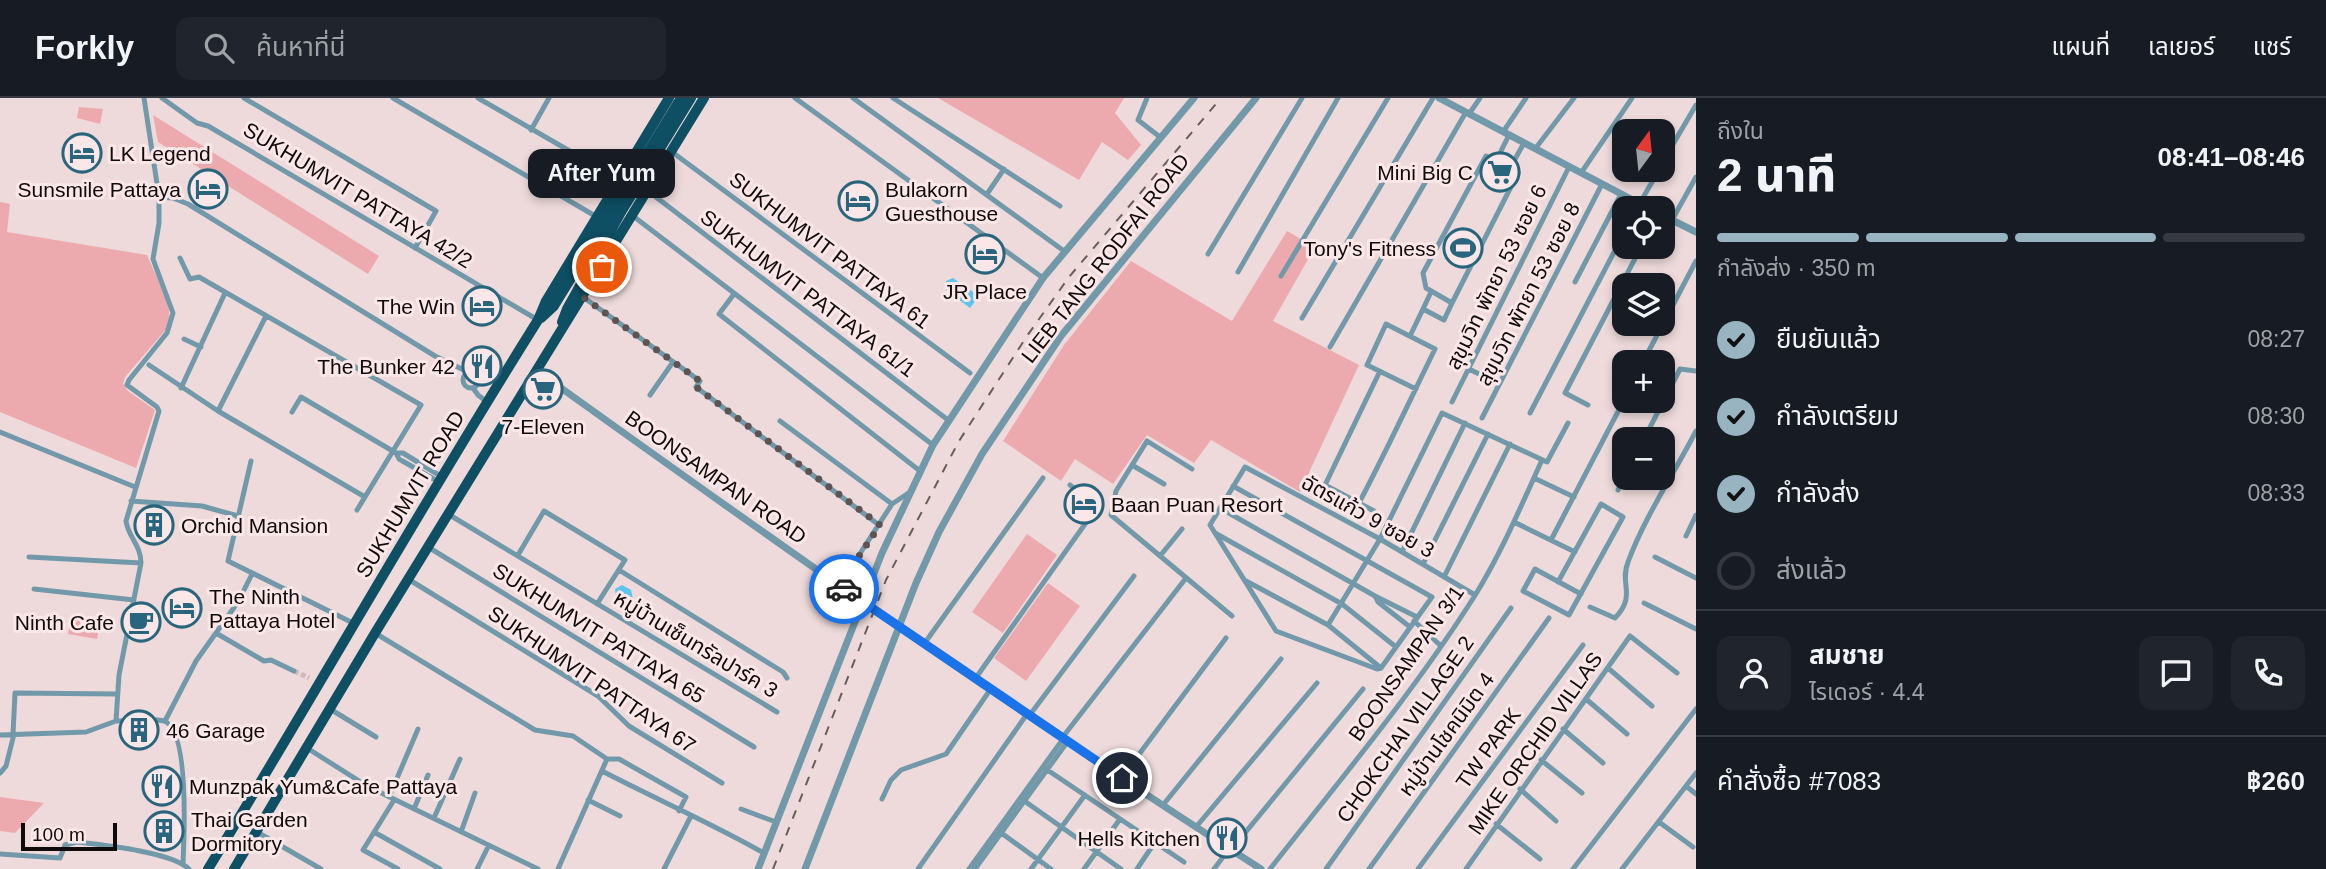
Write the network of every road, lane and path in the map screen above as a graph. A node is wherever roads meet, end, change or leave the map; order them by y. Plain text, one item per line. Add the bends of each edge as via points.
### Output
1 (144, 98) edge
2 (162, 98) edge
3 (244, 98) edge
4 (393, 98) edge
5 (478, 98) edge
6 (549, 98) edge
7 (669, 98) edge
8 (681, 98) edge
9 (691, 98) edge
10 (704, 98) edge
11 (794, 98) edge
12 (853, 98) edge
13 (893, 98) edge
14 (1147, 98) edge
15 (1194, 98) edge
16 (1256, 98) edge
17 (1302, 98) edge
18 (1338, 98) edge
19 (1388, 98) edge
20 (1433, 98) edge
21 (1439, 98) edge
22 (1480, 98) edge
23 (1526, 98) edge
24 (1574, 98) edge
25 (1632, 98) edge
26 (1696, 105) edge
27 (1467, 113) junction
28 (531, 130) junction
29 (1506, 133) junction
30 (1160, 137) junction
31 (1675, 141) edge
32 (1524, 143) junction
33 (1535, 149) junction
34 (671, 152) junction
35 (1496, 161) junction
36 (1569, 167) junction
37 (1003, 169) junction
38 (1510, 169) junction
39 (1581, 173) junction
40 (1696, 177) edge
41 (620, 180) junction
42 (1602, 184) junction
43 (648, 191) junction
44 (987, 194) junction
45 (1621, 194) junction
46 (1624, 196) edge
47 (159, 197) junction
48 (1060, 206) dead end
49 (1675, 215) edge
50 (633, 216) junction
51 (597, 217) junction
52 (1675, 222) edge
53 (1696, 232) edge
54 (415, 248) junction
55 (1064, 251) junction
56 (1208, 254) dead end
57 (1612, 256) edge
58 (180, 258) dead end
59 (1635, 259) edge
60 (1696, 261) edge
61 (1238, 272) dead end
62 (1280, 276) dead end
63 (1043, 278) junction
64 (1575, 282) dead end
65 (1431, 292) junction
66 (225, 293) junction
67 (734, 294) junction
68 (583, 297) junction
69 (1452, 303) junction
70 (1423, 309) junction
71 (266, 316) junction
72 (1302, 318) dead end
73 (538, 320) junction
74 (558, 332) junction
75 (1410, 336) junction
76 (184, 339) dead end
77 (201, 347) junction
78 (1330, 347) dead end
79 (1649, 350) edge
80 (673, 362) junction
81 (149, 365) dead end
82 (456, 366) junction
83 (1469, 369) junction
84 (536, 370) junction
85 (1380, 371) junction
86 (1696, 371) edge
87 (468, 372) junction
88 (970, 373) dead end
89 (463, 378) junction
90 (1499, 384) junction
91 (181, 388) junction
92 (473, 388) junction
93 (1416, 388) junction
94 (650, 395) dead end
95 (487, 402) junction
96 (1452, 402) dead end
97 (1587, 405) dead end
98 (218, 411) junction
99 (292, 412) dead end
100 (1531, 413) dead end
101 (1617, 413) edge
102 (1482, 418) dead end
103 (948, 420) junction
104 (780, 421) dead end
105 (1568, 423) dead end
106 (1465, 424) junction
107 (1650, 427) edge
108 (1696, 431) edge
109 (0, 432) edge
110 (1488, 434) junction
111 (1510, 444) junction
112 (933, 445) junction
113 (394, 452) junction
114 (251, 461) dead end
115 (1545, 461) junction
116 (1132, 465) junction
117 (1192, 469) dead end
118 (920, 471) junction
119 (1043, 478) dead end
120 (1534, 478) junction
121 (441, 480) junction
122 (1164, 484) dead end
123 (1070, 485) dead end
124 (1233, 486) junction
125 (135, 487) junction
126 (910, 492) junction
127 (365, 497) junction
128 (1574, 497) junction
129 (131, 501) junction
130 (1359, 503) junction
131 (892, 504) junction
132 (1220, 508) junction
133 (357, 510) dead end
134 (1374, 511) dead end
135 (448, 514) junction
136 (1696, 515) edge
137 (239, 516) junction
138 (1514, 522) junction
139 (880, 525) junction
140 (1182, 529) dead end
141 (1215, 533) junction
142 (1686, 536) dead end
143 (1380, 539) junction
144 (1551, 540) junction
145 (428, 547) junction
146 (1402, 552) junction
147 (1575, 552) junction
148 (518, 555) junction
149 (1160, 556) junction
150 (29, 557) dead end
151 (1655, 557) dead end
152 (1367, 560) junction
153 (141, 563) junction
154 (1423, 564) junction
155 (619, 570) junction
156 (252, 573) junction
157 (1135, 576) dead end
158 (1444, 577) junction
159 (1185, 578) junction
160 (1696, 578) edge
161 (408, 579) junction
162 (1245, 580) junction
163 (1558, 582) junction
164 (1354, 583) junction
165 (839, 586) junction
166 (34, 589) dead end
167 (1581, 594) junction
168 (1475, 595) junction
169 (1375, 596) junction
170 (134, 600) junction
171 (862, 602) junction
172 (1644, 603) dead end
173 (597, 604) junction
174 (1342, 604) junction
175 (1590, 607) dead end
176 (1511, 608) dead end
177 (1232, 616) dead end
178 (1549, 618) dead end
179 (1414, 622) junction
180 (355, 624) junction
181 (1328, 625) junction
182 (898, 627) junction
183 (1696, 629) edge
184 (216, 633) junction
185 (375, 633) junction
186 (1226, 638) dead end
187 (924, 644) junction
188 (1583, 645) dead end
189 (1441, 646) junction
190 (1396, 647) junction
191 (1281, 659) dead end
192 (1381, 668) junction
193 (1608, 668) junction
194 (294, 671) tunnel mouth
195 (1676, 673) dead end
196 (787, 678) dead end
197 (975, 679) junction
198 (1317, 683) dead end
199 (1363, 689) dead end
200 (990, 690) junction
201 (117, 694) junction
202 (1586, 699) junction
203 (1652, 706) dead end
204 (307, 707) junction
205 (1696, 709) edge
206 (777, 712) dead end
207 (327, 713) junction
208 (1028, 715) junction
209 (116, 721) junction
210 (165, 722) junction
211 (418, 729) dead end
212 (1563, 729) junction
213 (14, 734) junction
214 (1627, 734) dead end
215 (0, 735) edge
216 (376, 737) dead end
217 (1065, 739) junction
218 (754, 747) dead end
219 (307, 748) junction
220 (460, 759) dead end
221 (607, 759) junction
222 (1541, 760) junction
223 (1603, 763) dead end
224 (1045, 769) junction
225 (602, 771) junction
226 (0, 773) edge
227 (1696, 773) edge
228 (428, 775) dead end
229 (1122, 778) junction
230 (722, 783) dead end
231 (1686, 786) junction
232 (1520, 789) junction
233 (475, 793) dead end
234 (1582, 793) dead end
235 (1696, 794) edge
236 (1085, 795) junction
237 (391, 798) junction
238 (882, 799) dead end
239 (588, 800) junction
240 (1023, 800) junction
241 (1163, 805) junction
242 (414, 809) junction
243 (741, 809) dead end
244 (679, 811) junction
245 (620, 816) dead end
246 (691, 816) junction
247 (434, 818) junction
248 (1120, 819) junction
249 (1556, 821) dead end
250 (776, 822) junction
251 (1659, 822) junction
252 (1496, 824) junction
253 (1196, 827) junction
254 (1062, 828) junction
255 (256, 832) junction
256 (374, 832) junction
257 (461, 832) junction
258 (999, 832) junction
259 (1155, 842) junction
260 (489, 845) junction
261 (1693, 848) dead end
262 (1230, 849) junction
263 (1097, 852) junction
264 (764, 853) junction
265 (0, 854) edge
266 (519, 859) junction
267 (1540, 859) dead end
268 (1038, 860) junction
269 (1184, 862) dead end
270 (183, 863) junction
271 (977, 866) edge
272 (189, 869) edge
273 (208, 869) edge
274 (234, 869) edge
275 (321, 869) edge
276 (398, 869) edge
277 (440, 869) edge
278 (477, 869) edge
279 (514, 869) edge
280 (538, 869) edge
281 (558, 869) edge
282 (664, 869) edge
283 (758, 869) edge
284 (805, 869) edge
285 (918, 869) edge
286 (969, 869) edge
287 (1031, 869) edge
288 (1051, 869) edge
289 (1084, 869) edge
290 (1121, 869) edge
291 (1137, 869) edge
292 (1214, 869) edge
293 (1261, 869) edge
294 (1270, 869) edge
295 (1325, 869) edge
296 (1368, 869) edge
297 (1418, 869) edge
298 (1466, 869) edge
299 (1573, 869) edge
300 (1622, 869) edge

1 - 47 street
2 - 54 street, SUKHUMVIT PATTAYA 42/2 via 197,123 208,125
3 - 54 street via 436,211
4 - 51 street
5 - 28 street
6 - 28 street
7 - 41 highway, SUKHUMVIT ROAD
8 - 73 highway, SUKHUMVIT ROAD via 554,306
9 - 74 highway, SUKHUMVIT ROAD via 620,214
10 - 34 highway, SUKHUMVIT ROAD
11 - 63 street
12 - 44 street
13 - 37 street
14 - 30 street via 1138,120
15 - 30 street, LIEB TANG RODFAI ROAD
16 - 182 street, LIEB TANG RODFAI ROAD via 1061,336 982,454 939,531
17 - 56 street
18 - 61 street
19 - 62 street
20 - 72 street
21 - 27 street
22 - 27 street
23 - 29 street
24 - 33 street
25 - 39 street
26 - 31 street
27 - 29 street
27 - 78 street
28 - 41 street
29 - 32 street
29 - 35 street
30 - 55 street, LIEB TANG RODFAI ROAD
32 - 33 street
32 - 38 street
33 - 36 street
34 - 43 highway, SUKHUMVIT ROAD
34 - 88 street, SUKHUMVIT PATTAYA 61
35 - 38 street
35 - 65 street via 1486,156 1425,266 1424,281
36 - 39 street
36 - 83 street, สุขุมวิท พัทยา 53 ซอย 6
37 - 44 street
37 - 48 street
38 - 69 street via 1518,173
39 - 42 street
40 - 49 street
41 - 51 highway, SUKHUMVIT ROAD
42 - 45 street
42 - 90 street, สุขุมวิท พัทยา 53 ซอย 8
43 - 50 highway, SUKHUMVIT ROAD
43 - 103 street, SUKHUMVIT PATTAYA 61/1
44 - 55 street
45 - 46 street
45 - 64 street
47 - 82 street via 188,204
47 - 125 street via 153,259 173,313 167,332 127,385 159,409
50 - 67 street
50 - 68 highway, SUKHUMVIT ROAD
51 - 73 highway, SUKHUMVIT ROAD
52 - 53 street
54 - 73 street, SUKHUMVIT PATTAYA 42/2
55 - 63 street, LIEB TANG RODFAI ROAD
57 - 100 street
58 - 66 street via 190,279 199,277
59 - 97 street via 1565,393
60 - 79 street
63 - 103 street, LIEB TANG RODFAI ROAD
65 - 69 street
65 - 70 street
66 - 71 street
66 - 77 street
67 - 112 street
67 - 118 street via 719,314
68 - 74 highway, SUKHUMVIT ROAD
68 - 80 street
69 - 70 street via 1444,320
70 - 75 street
71 - 98 street
71 - 113 street via 421,405
73 - 95 highway, SUKHUMVIT ROAD
74 - 84 highway, SUKHUMVIT ROAD
75 - 85 street via 1386,324 1367,365
75 - 93 street via 1435,349
76 - 77 street
77 - 91 street
80 - 94 street
80 - 139 street via 700,381 696,387
81 - 91 street
82 - 87 street
82 - 89 street
83 - 90 street
83 - 96 street, สุขุมวิท พัทยา 53 ซอย 6
84 - 135 highway, SUKHUMVIT ROAD
84 - 165 street, BOONSAMPAN ROAD
85 - 93 street
85 - 130 street via 1325,485
86 - 107 street via 1680,369
87 - 89 street
87 - 92 street via 479,379
89 - 92 street via 466,387
90 - 102 street, สุขุมวิท พัทยา 53 ซอย 8
91 - 98 street
92 - 95 street
93 - 130 street
95 - 121 highway, SUKHUMVIT ROAD
98 - 127 street
99 - 113 street via 301,397
101 - 128 street
103 - 112 street, LIEB TANG RODFAI ROAD
104 - 131 street
105 - 115 street, BOONSAMPAN 3/1
106 - 110 street
106 - 143 street via 1442,413
106 - 146 street
108 - 175 street via 1626,565 1624,606 1615,618
109 - 125 street
110 - 111 street
110 - 154 street
111 - 115 street
111 - 158 street
112 - 118 street, LIEB TANG RODFAI ROAD
113 - 121 street
113 - 127 street
114 - 137 street
115 - 120 street, BOONSAMPAN 3/1
116 - 117 street via 1147,441
116 - 122 street
116 - 149 street via 1116,491 1111,515
118 - 126 street, LIEB TANG RODFAI ROAD
119 - 187 street
120 - 128 street
120 - 138 street, BOONSAMPAN 3/1
121 - 180 highway, SUKHUMVIT ROAD
123 - 197 street via 1096,505
124 - 132 street
124 - 143 street, ฉัตรแก้ว 9 ซอย 3 via 1245,467
124 - 152 street
125 - 129 street
126 - 131 street
126 - 171 street, LIEB TANG RODFAI ROAD
127 - 133 street
128 - 144 street
129 - 137 street via 202,506
129 - 153 street via 125,525 138,546
130 - 134 street
131 - 139 street
132 - 141 street via 1210,525
132 - 164 street
135 - 145 highway, SUKHUMVIT ROAD
135 - 148 street, หมู่บ้านเซ็นทรัลปาร์ค 3
136 - 142 street
137 - 156 street via 228,561
138 - 144 street
138 - 168 street, BOONSAMPAN 3/1
139 - 165 street
140 - 149 street
141 - 162 street
141 - 174 street
143 - 146 street, ฉัตรแก้ว 9 ซอย 3
143 - 152 street
144 - 147 street
145 - 161 highway, SUKHUMVIT ROAD
145 - 218 street, SUKHUMVIT PATTAYA 65
146 - 154 street, ฉัตรแก้ว 9 ซอย 3
147 - 163 street
147 - 167 street via 1601,504 1623,517
148 - 155 street, หมู่บ้านเซ็นทรัลปาร์ค 3 via 544,511 625,560
148 - 173 street, หมู่บ้านเซ็นทรัลปาร์ค 3
149 - 159 street
150 - 153 street
151 - 160 street
152 - 164 street
152 - 179 street via 1432,597
153 - 170 street
154 - 158 street, ฉัตรแก้ว 9 ซอย 3
155 - 173 street, หมู่บ้านเซ็นทรัลปาร์ค 3
155 - 196 street, หมู่บ้านเซ็นทรัลปาร์ค 3
156 - 180 street
156 - 184 street via 239,602
157 - 208 street
158 - 168 street, ฉัตรแก้ว 9 ซอย 3
159 - 177 street
159 - 217 street
161 - 185 highway, SUKHUMVIT ROAD
161 - 230 street, SUKHUMVIT PATTAYA 67 via 598,696 629,726
162 - 181 street
162 - 192 street via 1276,631
163 - 167 street
163 - 167 street via 1535,569 1523,591 1569,615
164 - 169 street
164 - 174 street
165 - 171 street, BOONSAMPAN ROAD
166 - 170 street
168 - 189 street, BOONSAMPAN 3/1
169 - 179 street
169 - 179 street
170 - 201 street
171 - 182 street, BOONSAMPAN ROAD
171 - 250 street, LIEB TANG RODFAI ROAD
172 - 183 street
173 - 206 street, หมู่บ้านเซ็นทรัลปาร์ค 3
174 - 181 street
174 - 190 street
176 - 295 street, CHOKCHAI VILLAGE 2
178 - 296 street, หมู่บ้านโชคนิมิต 4
179 - 189 street
179 - 190 street
180 - 204 highway, SUKHUMVIT ROAD via 315,681
181 - 192 street
182 - 187 street, BOONSAMPAN ROAD
182 - 284 street, LIEB TANG RODFAI ROAD
184 - 194 street via 264,661
184 - 210 street
185 - 207 highway, SUKHUMVIT ROAD
185 - 221 street via 535,730 573,736
186 - 229 street
187 - 197 street, BOONSAMPAN ROAD
188 - 297 street, TW PARK
189 - 294 street, BOONSAMPAN 3/1 via 1411,691
190 - 192 street
191 - 241 street
193 - 195 street, MIKE ORCHID VILLAS via 1630,636
193 - 202 street, MIKE ORCHID VILLAS
193 - 203 street
197 - 200 street, BOONSAMPAN ROAD
198 - 253 street
199 - 262 street
200 - 208 street, BOONSAMPAN ROAD
200 - 238 street via 946,754 901,770
201 - 209 street
201 - 213 street via 15,693
202 - 212 street, MIKE ORCHID VILLAS
202 - 214 street
204 - 207 highway
204 - 273 highway, SUKHUMVIT ROAD
205 - 299 street
207 - 216 street
207 - 219 highway, SUKHUMVIT ROAD
208 - 217 street, BOONSAMPAN ROAD
208 - 285 street
209 - 210 street
209 - 213 street via 86,732
210 - 270 street via 172,727 182,759
211 - 237 street
212 - 222 street, MIKE ORCHID VILLAS
212 - 223 street
213 - 215 street
213 - 226 street
217 - 224 street
217 - 229 street, BOONSAMPAN ROAD
219 - 237 street
219 - 255 highway, SUKHUMVIT ROAD
220 - 247 street
221 - 225 street
221 - 244 street via 619,759 686,797
222 - 232 street, MIKE ORCHID VILLAS
222 - 234 street
224 - 236 street
224 - 240 street
225 - 239 street
225 - 244 street
227 - 231 street
228 - 242 street
229 - 241 street, BOONSAMPAN ROAD
231 - 235 street
231 - 251 street
232 - 249 street
232 - 252 street, MIKE ORCHID VILLAS
233 - 257 street
236 - 248 street
236 - 254 street
237 - 242 street
237 - 256 street
239 - 245 street
239 - 281 street
240 - 254 street
240 - 258 street
241 - 253 street, BOONSAMPAN ROAD
242 - 247 street
243 - 250 street
244 - 246 street
246 - 264 street
246 - 282 street
247 - 257 street
248 - 259 street
248 - 263 street
250 - 264 street, LIEB TANG RODFAI ROAD
251 - 261 street
251 - 300 street
252 - 267 street
252 - 298 street, MIKE ORCHID VILLAS
253 - 262 street, BOONSAMPAN ROAD
254 - 263 street
254 - 268 street
255 - 274 highway, SUKHUMVIT ROAD
255 - 275 street
256 - 276 street via 363,850
256 - 277 street
257 - 260 street
258 - 268 street
258 - 271 street
259 - 269 street
259 - 291 street
260 - 266 street
260 - 278 street
262 - 292 street
262 - 293 street, BOONSAMPAN ROAD
263 - 289 street
263 - 290 street
264 - 283 street, LIEB TANG RODFAI ROAD
265 - 270 street via 60,858 65,845 76,842
266 - 279 street
266 - 280 street
268 - 287 street
268 - 288 street
270 - 272 street
271 - 286 street

